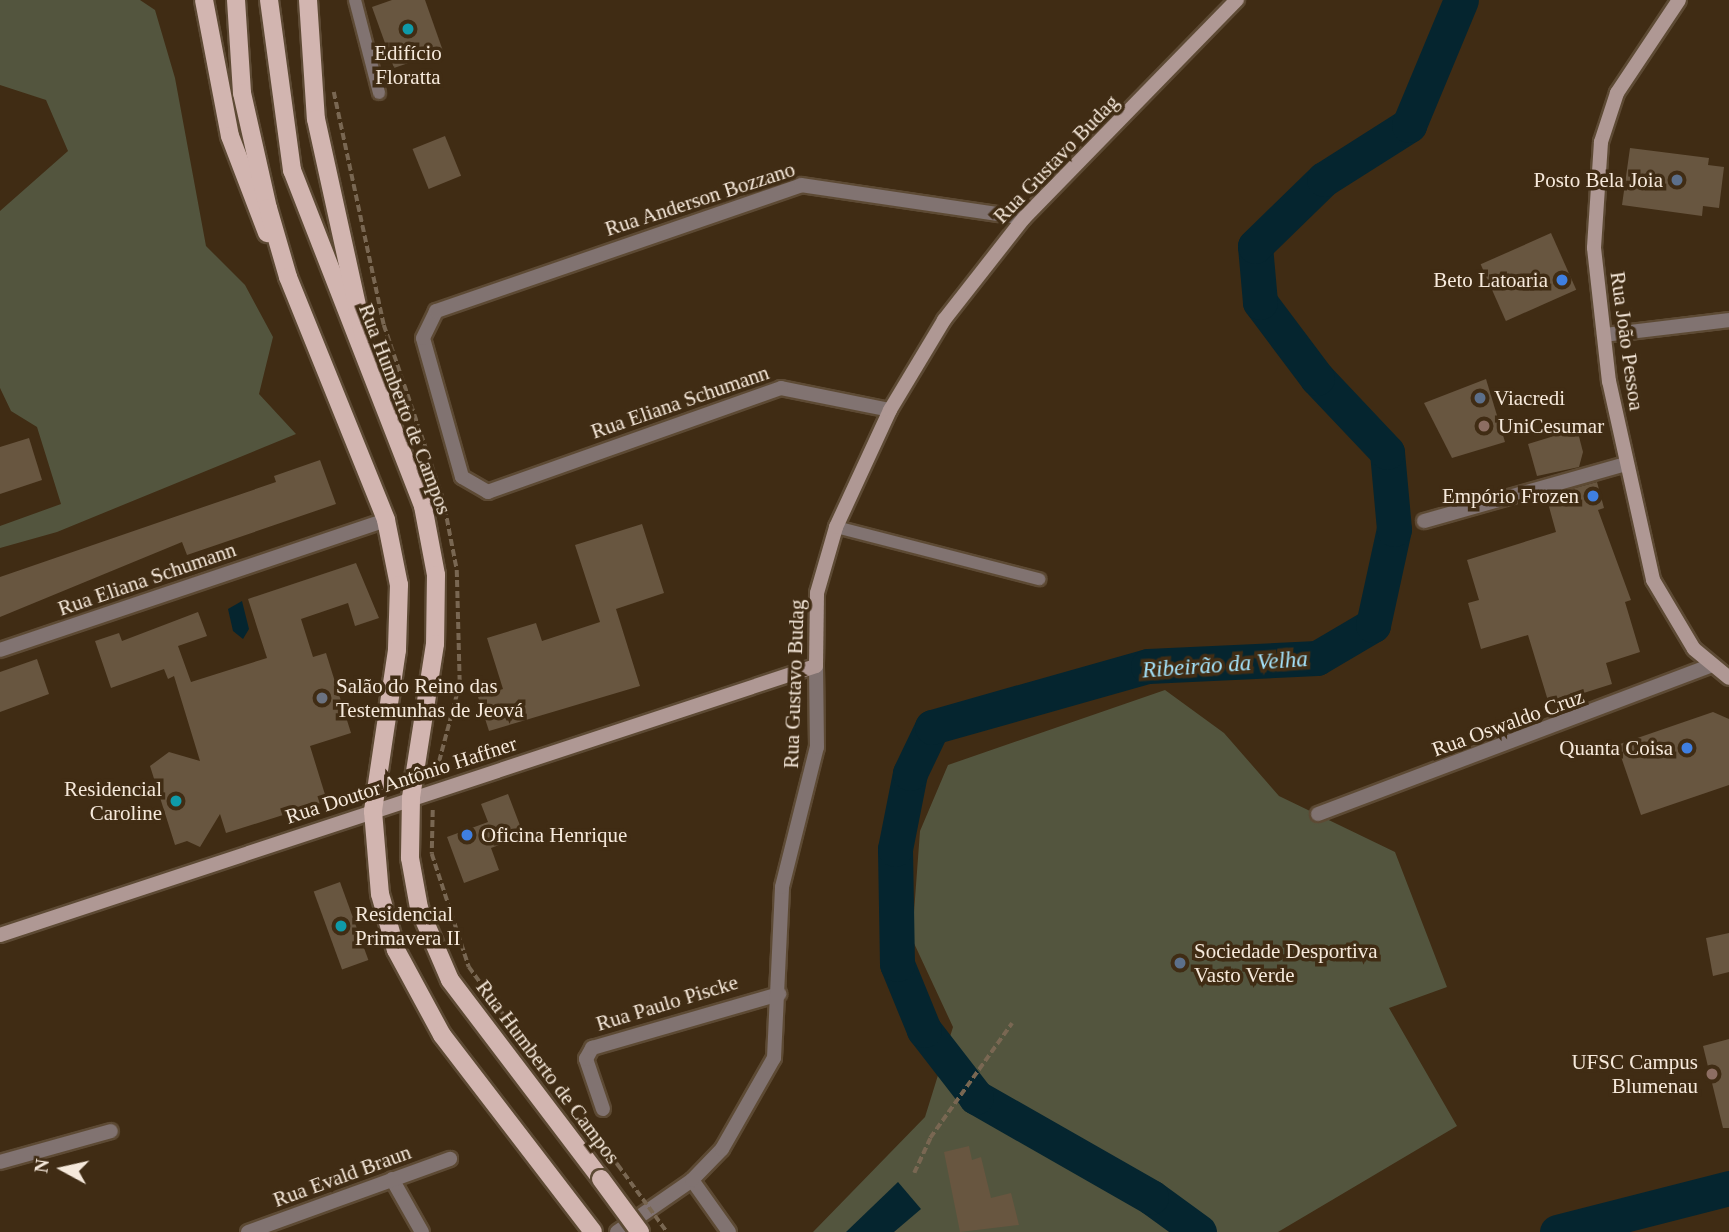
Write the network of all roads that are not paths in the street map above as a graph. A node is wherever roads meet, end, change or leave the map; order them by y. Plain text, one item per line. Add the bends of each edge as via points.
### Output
1 (204, 0) edge
2 (236, 0) edge
3 (269, 0) edge
4 (308, 0) edge
5 (355, 0) edge
6 (1237, 0) edge
7 (1679, 0) edge
8 (379, 93) dead end
9 (1024, 218) junction
10 (288, 277) junction
11 (1729, 320) edge
12 (1604, 335) junction
13 (372, 375) junction
14 (890, 410) junction
15 (1626, 464) junction
16 (488, 492) joint
17 (386, 520) junction
18 (1424, 521) dead end
19 (836, 527) junction
20 (1039, 579) dead end
21 (0, 650) edge
22 (816, 666) junction
23 (1710, 666) junction
24 (1729, 678) edge
25 (411, 799) junction
26 (373, 811) junction
27 (1318, 814) dead end
28 (0, 935) edge
29 (779, 994) junction
30 (603, 1109) dead end
31 (111, 1131) dead end
32 (450, 1159) dead end
33 (0, 1162) edge
34 (392, 1180) junction
35 (692, 1180) junction
36 (248, 1232) edge
37 (422, 1232) edge
38 (593, 1232) edge
39 (617, 1232) edge
40 (640, 1232) edge
41 (729, 1232) edge

1 - 10 main road via 230,136 251,202
2 - 10 main road via 242,93
3 - 13 main road, Rua Humberto de Campos via 292,170
4 - 13 main road via 316,119
5 - 8 lane
6 - 9 street, Rua Gustavo Budag
7 - 12 street, Rua João Pessoa via 1617,93 1601,142 1594,235
9 - 14 street, Rua Gustavo Budag via 944,320
9 - 16 street, Rua Anderson Bozzano via 801,185 436,311 423,338 462,477
10 - 17 main road
11 - 12 street
12 - 15 street, Rua João Pessoa
13 - 25 main road, Rua Humberto de Campos via 423,506 436,575 435,644
14 - 16 street, Rua Eliana Schumann via 781,388
14 - 19 street, Rua Gustavo Budag
15 - 18 street
15 - 23 street, Rua João Pessoa via 1653,580
17 - 21 street, Rua Eliana Schumann
17 - 26 main road via 399,585 397,650
19 - 20 lane
19 - 22 street, Rua Gustavo Budag via 817,593
22 - 25 street, Rua Doutor Antônio Haffner
22 - 29 street, Rua Gustavo Budag via 817,747 782,887
23 - 24 street, Rua João Pessoa
23 - 27 street, Rua Oswaldo Cruz
25 - 26 street, Rua Doutor Antônio Haffner
25 - 40 main road, Rua Humberto de Campos, bridge via 410,858 431,945 503,1058
26 - 28 street, Rua Doutor Antônio Haffner
26 - 38 main road via 380,894 396,950 420,999
29 - 30 street, Rua Paulo Piscke via 592,1048 586,1059
29 - 35 street, Rua Gustavo Budag via 780,1030 764,1085 722,1149
31 - 33 street
32 - 34 street, Rua Evald Braun
34 - 36 street, Rua Evald Braun
34 - 37 street
35 - 39 street, Rua Gustavo Budag
35 - 41 street

